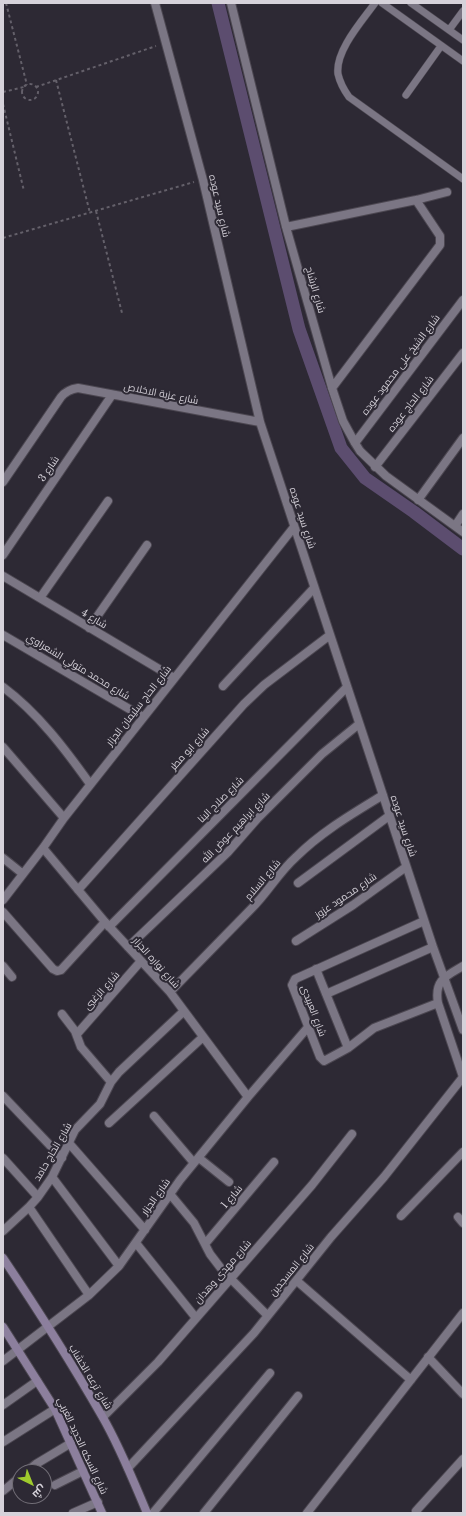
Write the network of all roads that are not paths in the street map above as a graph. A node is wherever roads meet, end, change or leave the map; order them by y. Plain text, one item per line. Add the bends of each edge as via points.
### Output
1 (155, 3) edge
2 (231, 3) edge
3 (375, 3) edge
4 (382, 3) edge
5 (411, 3) edge
6 (463, 11) edge
7 (449, 30) junction
8 (463, 40) edge
9 (441, 46) junction
10 (463, 61) edge
11 (406, 95) dead end
12 (463, 179) edge
13 (447, 192) dead end
14 (416, 200) junction
15 (286, 227) junction
16 (463, 300) edge
17 (463, 353) edge
18 (332, 388) junction
19 (112, 395) junction
20 (260, 422) junction
21 (463, 438) edge
22 (355, 443) junction
23 (375, 467) junction
24 (3, 482) edge
25 (418, 500) junction
26 (108, 501) dead end
27 (463, 514) edge
28 (455, 526) junction
29 (294, 527) junction
30 (463, 532) edge
31 (147, 545) dead end
32 (3, 555) edge
33 (3, 576) edge
34 (314, 588) junction
35 (40, 598) junction
36 (89, 628) junction
37 (3, 635) edge
38 (330, 635) junction
39 (174, 678) junction
40 (223, 686) dead end
41 (3, 687) edge
42 (347, 687) junction
43 (143, 717) junction
44 (359, 724) junction
45 (3, 746) edge
46 (90, 784) junction
47 (383, 795) junction
48 (389, 816) junction
49 (64, 818) junction
50 (43, 848) junction
51 (3, 858) edge
52 (406, 866) junction
53 (23, 874) junction
54 (298, 883) dead end
55 (78, 890) junction
56 (3, 900) edge
57 (3, 912) edge
58 (424, 921) junction
59 (107, 925) junction
60 (296, 941) dead end
61 (433, 947) junction
62 (128, 948) junction
63 (141, 962) junction
64 (3, 966) edge
65 (463, 966) edge
66 (316, 969) junction
67 (12, 977) dead end
68 (444, 977) junction
69 (170, 992) junction
70 (326, 994) junction
71 (438, 1004) junction
72 (184, 1011) junction
73 (62, 1014) dead end
74 (309, 1026) junction
75 (463, 1030) edge
76 (77, 1034) junction
77 (203, 1037) junction
78 (348, 1048) junction
79 (463, 1077) edge
80 (111, 1082) junction
81 (3, 1096) edge
82 (248, 1097) junction
83 (154, 1116) dead end
84 (109, 1123) dead end
85 (352, 1134) dead end
86 (68, 1142) junction
87 (463, 1152) edge
88 (3, 1158) edge
89 (62, 1158) junction
90 (197, 1160) junction
91 (274, 1162) dead end
92 (52, 1177) junction
93 (229, 1182) dead end
94 (170, 1194) junction
95 (38, 1197) junction
96 (29, 1207) junction
97 (401, 1216) dead end
98 (145, 1230) junction
99 (3, 1231) edge
100 (136, 1243) junction
101 (205, 1244) junction
102 (3, 1258) edge
103 (119, 1266) junction
104 (230, 1279) junction
105 (297, 1281) junction
106 (89, 1295) junction
107 (463, 1313) edge
108 (267, 1316) junction
109 (196, 1318) junction
110 (49, 1326) junction
111 (4, 1330) edge
112 (18, 1350) junction
113 (428, 1358) junction
114 (3, 1361) edge
115 (270, 1373) dead end
116 (411, 1380) junction
117 (37, 1381) junction
118 (463, 1393) edge
119 (298, 1396) dead end
120 (3, 1405) edge
121 (55, 1409) junction
122 (103, 1417) junction
123 (3, 1442) edge
124 (71, 1443) junction
125 (463, 1459) edge
126 (36, 1464) edge
127 (128, 1468) junction
128 (83, 1470) junction
129 (12, 1484) edge
130 (55, 1485) dead end
131 (3, 1491) edge
132 (98, 1502) junction
133 (416, 1511) dead end
134 (73, 1513) edge
135 (102, 1513) edge
136 (147, 1513) edge
137 (153, 1513) edge
138 (204, 1513) edge
139 (307, 1513) edge

1 - 20 street, شارع سيد عوده via 203,180
2 - 15 street, شارع الرشاح
3 - 12 lane via 341,54 338,73 342,86 349,97
4 - 9 lane
5 - 7 lane
6 - 7 lane
7 - 8 lane
9 - 10 lane
9 - 11 lane
13 - 14 street
14 - 15 street
14 - 18 street via 440,236 440,245
15 - 18 street, شارع الرشاح
16 - 22 street, شارع الشيخ على محمود عوده
17 - 23 street, شارع الحاج عوده
18 - 22 street, شارع الرشاح via 343,421
19 - 20 street, شارع عزبة الاخلاص
19 - 24 street, شارع عزبة الاخلاص via 78,388 69,390 61,397
19 - 32 street, شارع 3
20 - 29 street, شارع سيد عوده
21 - 25 street
22 - 23 street, شارع الرشاح
23 - 25 street, شارع الرشاح
25 - 28 street, شارع الرشاح
26 - 35 street
27 - 28 street
28 - 30 street, شارع الرشاح
29 - 34 street, شارع سيد عوده
29 - 39 street, شارع الحاج سليمان الجزار
31 - 36 street
33 - 35 street, شارع 4
34 - 38 street, شارع سيد عوده
34 - 40 street
35 - 36 street, شارع 4
36 - 39 street, شارع 4
37 - 43 street, شارع محمد متولي الشعراوي
38 - 42 street, شارع سيد عوده
38 - 55 street, شارع ابو مطر via 264,685 244,704
39 - 43 street, شارع الحاج سليمان الجزار
41 - 46 street via 39,719 67,751
42 - 44 street, شارع سيد عوده
42 - 59 street, شارع صلاح البنا
43 - 46 street, شارع الحاج سليمان الجزار
44 - 47 street, شارع سيد عوده
44 - 62 street, شارع ابراهيم عوض الله via 322,754 228,852
45 - 49 street
46 - 49 street, شارع الحاج سليمان الجزار
47 - 48 street, شارع سيد عوده
47 - 69 street, شارع السلام via 307,846 282,871 263,897
48 - 52 street, شارع سيد عوده
48 - 54 street
49 - 50 street, شارع الحاج سليمان الجزار
50 - 53 street, شارع الحاج سليمان الجزار
50 - 55 street, شارع نواره الجزار
51 - 53 street
52 - 58 street, شارع سيد عوده
52 - 60 street, شارع محمود عزوز via 353,906
53 - 56 street, شارع الحاج سليمان الجزار
55 - 59 street, شارع نواره الجزار
57 - 59 street, شارع صلاح البنا via 57,971
58 - 61 street, شارع سيد عوده
58 - 66 street, شارع العبيدى
59 - 62 street, شارع نواره الجزار
61 - 68 street, شارع سيد عوده
61 - 70 street
62 - 63 street, شارع نواره الجزار
63 - 69 street, شارع نواره الجزار
63 - 76 street, شارع الزغبى
64 - 67 street
65 - 68 street
66 - 70 street
66 - 74 street, شارع العبيدى via 292,983
68 - 71 street via 438,987
68 - 75 street, شارع سيد عوده
69 - 72 street, شارع نواره الجزار
70 - 78 street
71 - 78 street, شارع العبيدى via 378,1026
71 - 79 street
72 - 77 street, شارع نواره الجزار
72 - 80 street, شارع الحاج حامد
73 - 76 street
74 - 78 street, شارع العبيدى via 322,1060
74 - 82 street, شارع الجزار
76 - 80 street via 81,1047
77 - 82 street, شارع نواره الجزار
77 - 84 street
79 - 105 street, شارع المسجدين
80 - 86 street, شارع الحاج حامد via 100,1104
81 - 89 street
82 - 90 street, شارع الجزار
83 - 90 street
85 - 104 street, شارع مهدى وهدان via 312,1185
86 - 89 street, شارع الحاج حامد
86 - 98 street
87 - 97 street
88 - 95 street
89 - 92 street, شارع الحاج حامد
90 - 93 street
90 - 94 street, شارع الجزار
91 - 101 street, شارع 1
92 - 95 street, شارع الحاج حامد
92 - 103 street
94 - 98 street, شارع الجزار
94 - 101 street via 194,1223
95 - 96 street, شارع الحاج حامد
96 - 99 street, شارع الحاج حامد
96 - 106 street
98 - 100 street, شارع الجزار
100 - 103 street, شارع الجزار
100 - 109 street
101 - 104 street
102 - 110 street, شارع ترعه الخشاب
103 - 106 street, شارع الجزار
104 - 108 street
104 - 109 street, شارع مهدى وهدان
105 - 108 street, شارع المسجدين
105 - 116 street
106 - 110 street, شارع الجزار
107 - 113 street
108 - 127 street, شارع المسجدين via 249,1339
109 - 122 street, شارع مهدى وهدان via 158,1362
110 - 112 street, شارع الجزار
110 - 122 street, شارع ترعه الخشاب
111 - 112 street, شارع السكه الحديد الغربي
112 - 114 street, شارع الجزار
112 - 117 street, شارع السكه الحديد الغربي
113 - 116 street
113 - 118 street
115 - 137 street
116 - 139 street
117 - 120 street
117 - 121 street, شارع السكه الحديد الغربي
119 - 138 street
121 - 123 street
121 - 124 street, شارع السكه الحديد الغربي
122 - 127 street, شارع ترعه الخشاب
124 - 126 street
124 - 128 street, شارع السكه الحديد الغربي
125 - 133 street
127 - 136 street, شارع ترعه الخشاب
128 - 130 street
128 - 132 street, شارع السكه الحديد الغربي
129 - 131 street
132 - 134 street
132 - 135 street, شارع السكه الحديد الغربي

